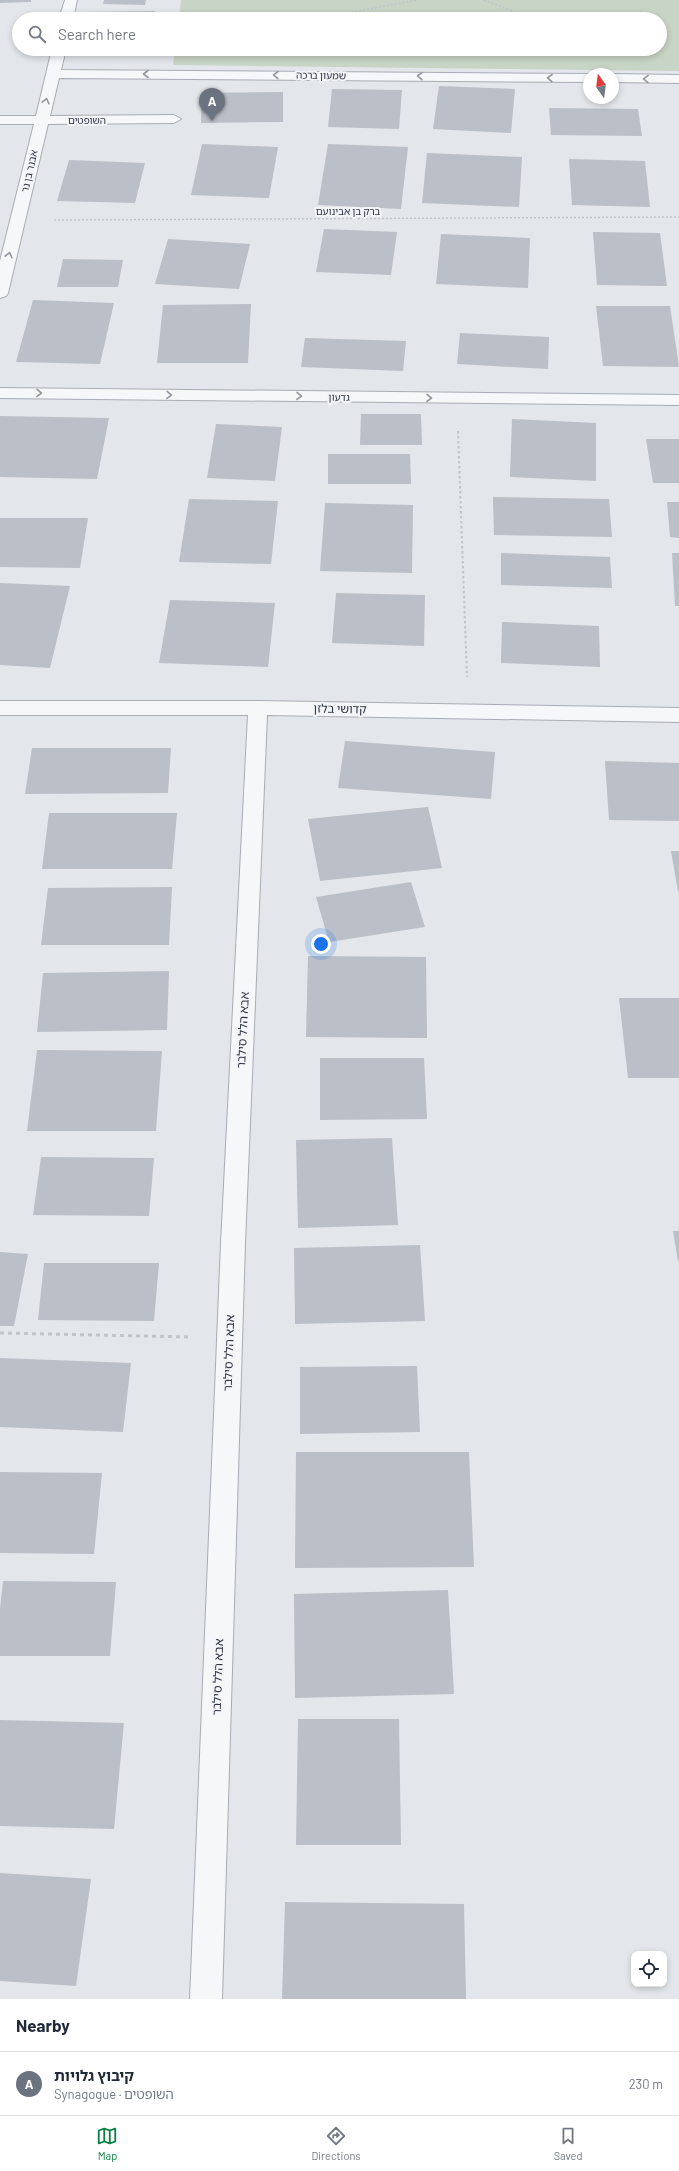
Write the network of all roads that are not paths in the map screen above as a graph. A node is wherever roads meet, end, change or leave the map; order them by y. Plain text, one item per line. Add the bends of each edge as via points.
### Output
1 (71, 0) edge
2 (68, 12) edge
3 (57, 56) edge
4 (53, 74) junction
5 (583, 78) edge
6 (619, 78) edge
7 (679, 79) edge
8 (0, 120) edge
9 (41, 120) junction
10 (174, 120) dead end
11 (0, 292) edge
12 (0, 393) edge
13 (679, 400) edge
14 (0, 708) edge
15 (258, 708) junction
16 (679, 715) edge
17 (206, 1999) edge

1 - 2 street
3 - 4 street, אבנר בן נר
5 -> 4 street, שמעון ברכה
9 -> 4 street, אבנר בן נר
7 -> 6 street
8 - 9 street, השופטים
9 - 10 street, השופטים
11 -> 9 street, אבנר בן נר
12 -> 13 street, גדעון
14 - 15 street, קדושי בלזן
15 - 16 street, קדושי בלזן
15 - 17 street, אבא הלל סילבר via 230,1338

